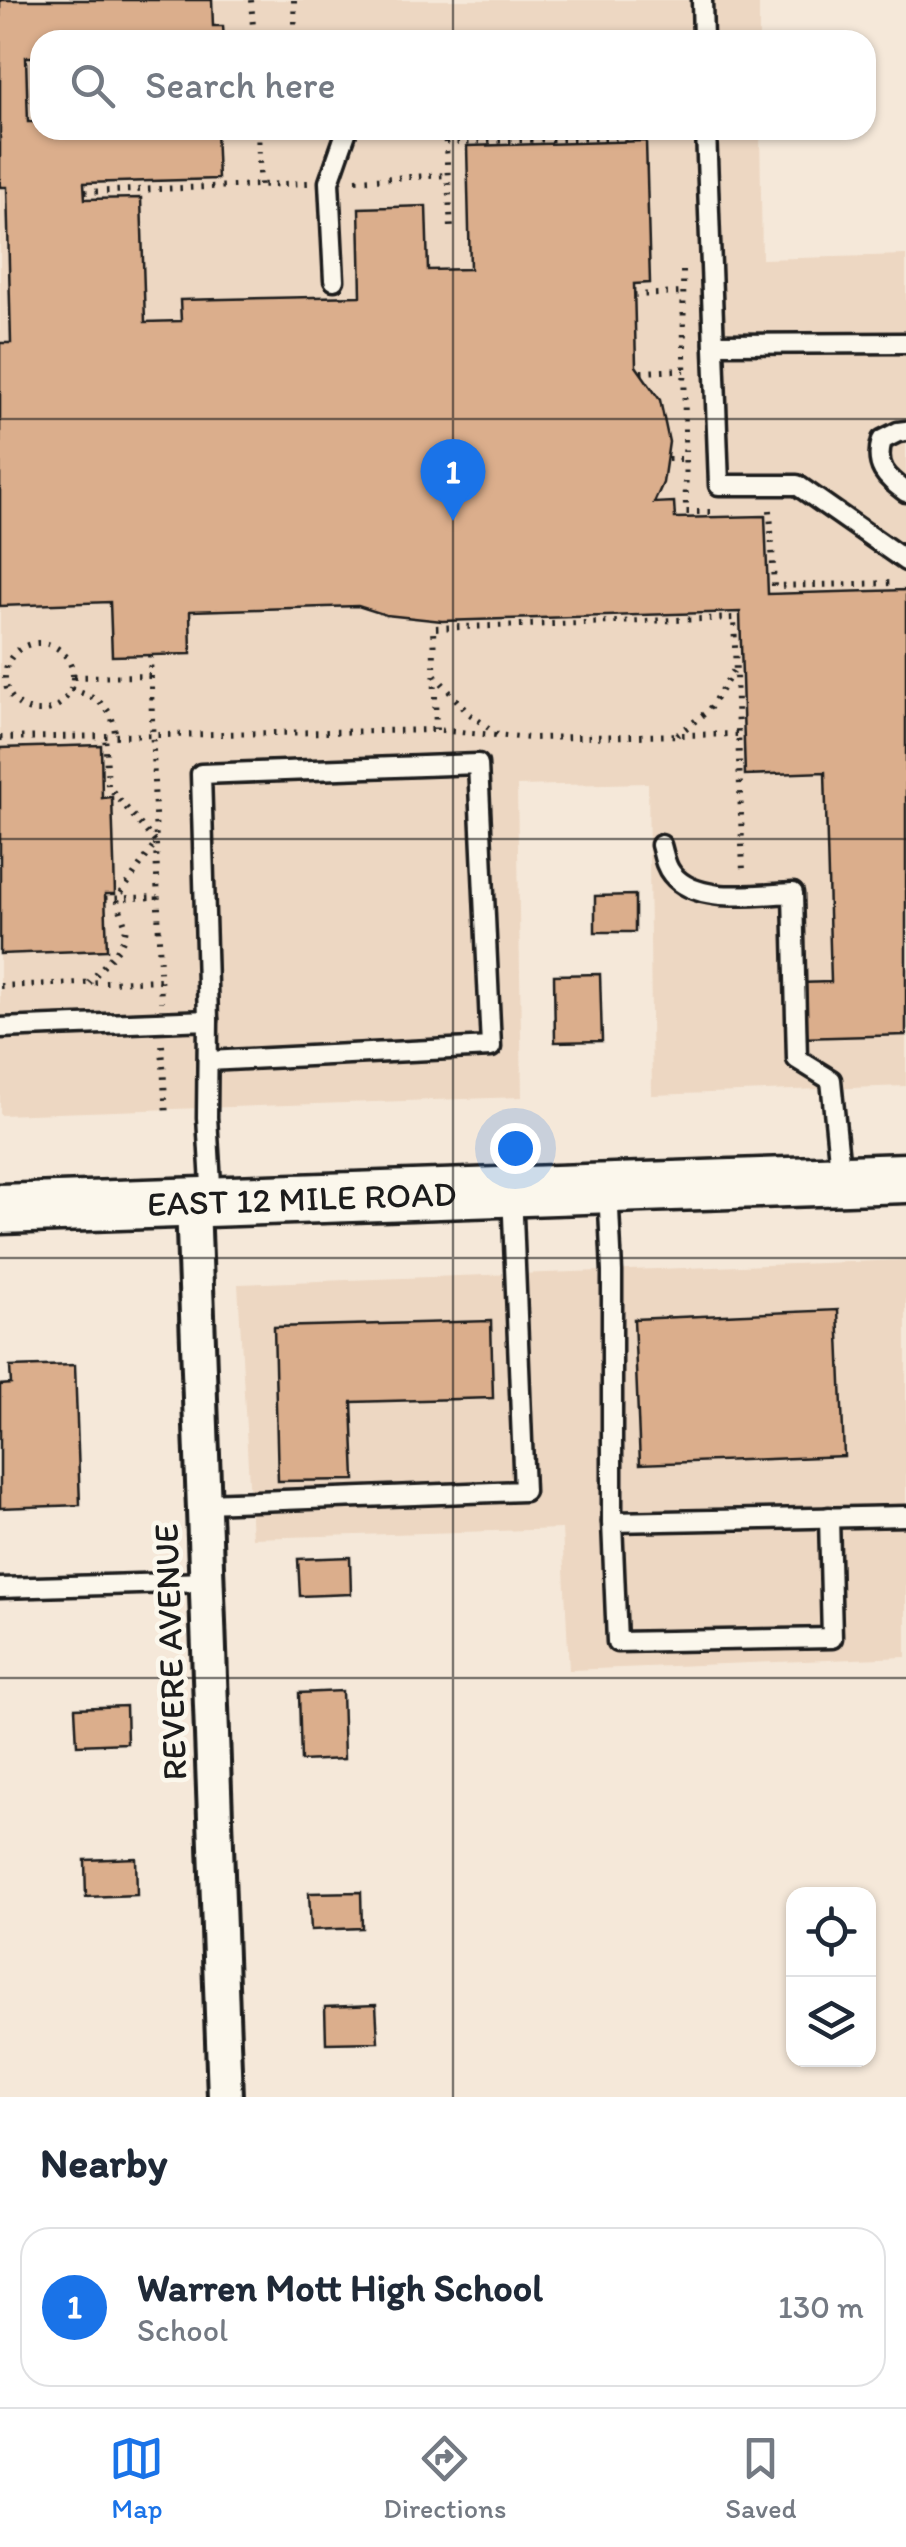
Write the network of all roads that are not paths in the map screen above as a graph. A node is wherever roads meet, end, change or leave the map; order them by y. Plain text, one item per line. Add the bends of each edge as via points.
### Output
1 (702, 0) edge
2 (703, 30) edge
3 (344, 140) edge
4 (706, 140) edge
5 (334, 280) dead end
6 (906, 343) edge
7 (714, 344) junction
8 (906, 432) edge
9 (906, 492) edge
10 (906, 561) edge
11 (661, 844) dead end
12 (208, 1020) junction
13 (0, 1028) edge
14 (208, 1061) junction
15 (906, 1178) edge
16 (841, 1181) junction
17 (608, 1188) junction
18 (512, 1191) junction
19 (202, 1203) junction
20 (0, 1209) edge
21 (205, 1503) junction
22 (906, 1516) edge
23 (829, 1518) junction
24 (612, 1522) junction
25 (208, 1582) junction
26 (0, 1588) edge
27 (225, 2097) edge

1 - 2 lane
3 - 5 lane via 329,182
4 - 7 lane
6 - 7 lane
7 - 10 lane via 719,484 797,484
8 - 9 lane via 882,440 878,454 883,475
11 - 16 lane via 673,876 690,889 793,893 797,1059 831,1080
12 - 13 lane
12 - 14 lane
12 - 14 lane via 202,774 478,764 491,1046
14 - 19 lane
15 - 16 main road, EAST 12 MILE ROAD
16 - 17 main road, EAST 12 MILE ROAD
17 - 18 main road, EAST 12 MILE ROAD
17 - 24 lane
18 - 19 main road, EAST 12 MILE ROAD
18 - 21 lane via 524,1491
19 - 20 main road, EAST 12 MILE ROAD
19 - 21 street, REVERE AVENUE
21 - 25 street, REVERE AVENUE
22 - 23 lane
23 - 24 lane
23 - 24 lane via 832,1638 617,1642
25 - 26 lane
25 - 27 street, REVERE AVENUE

